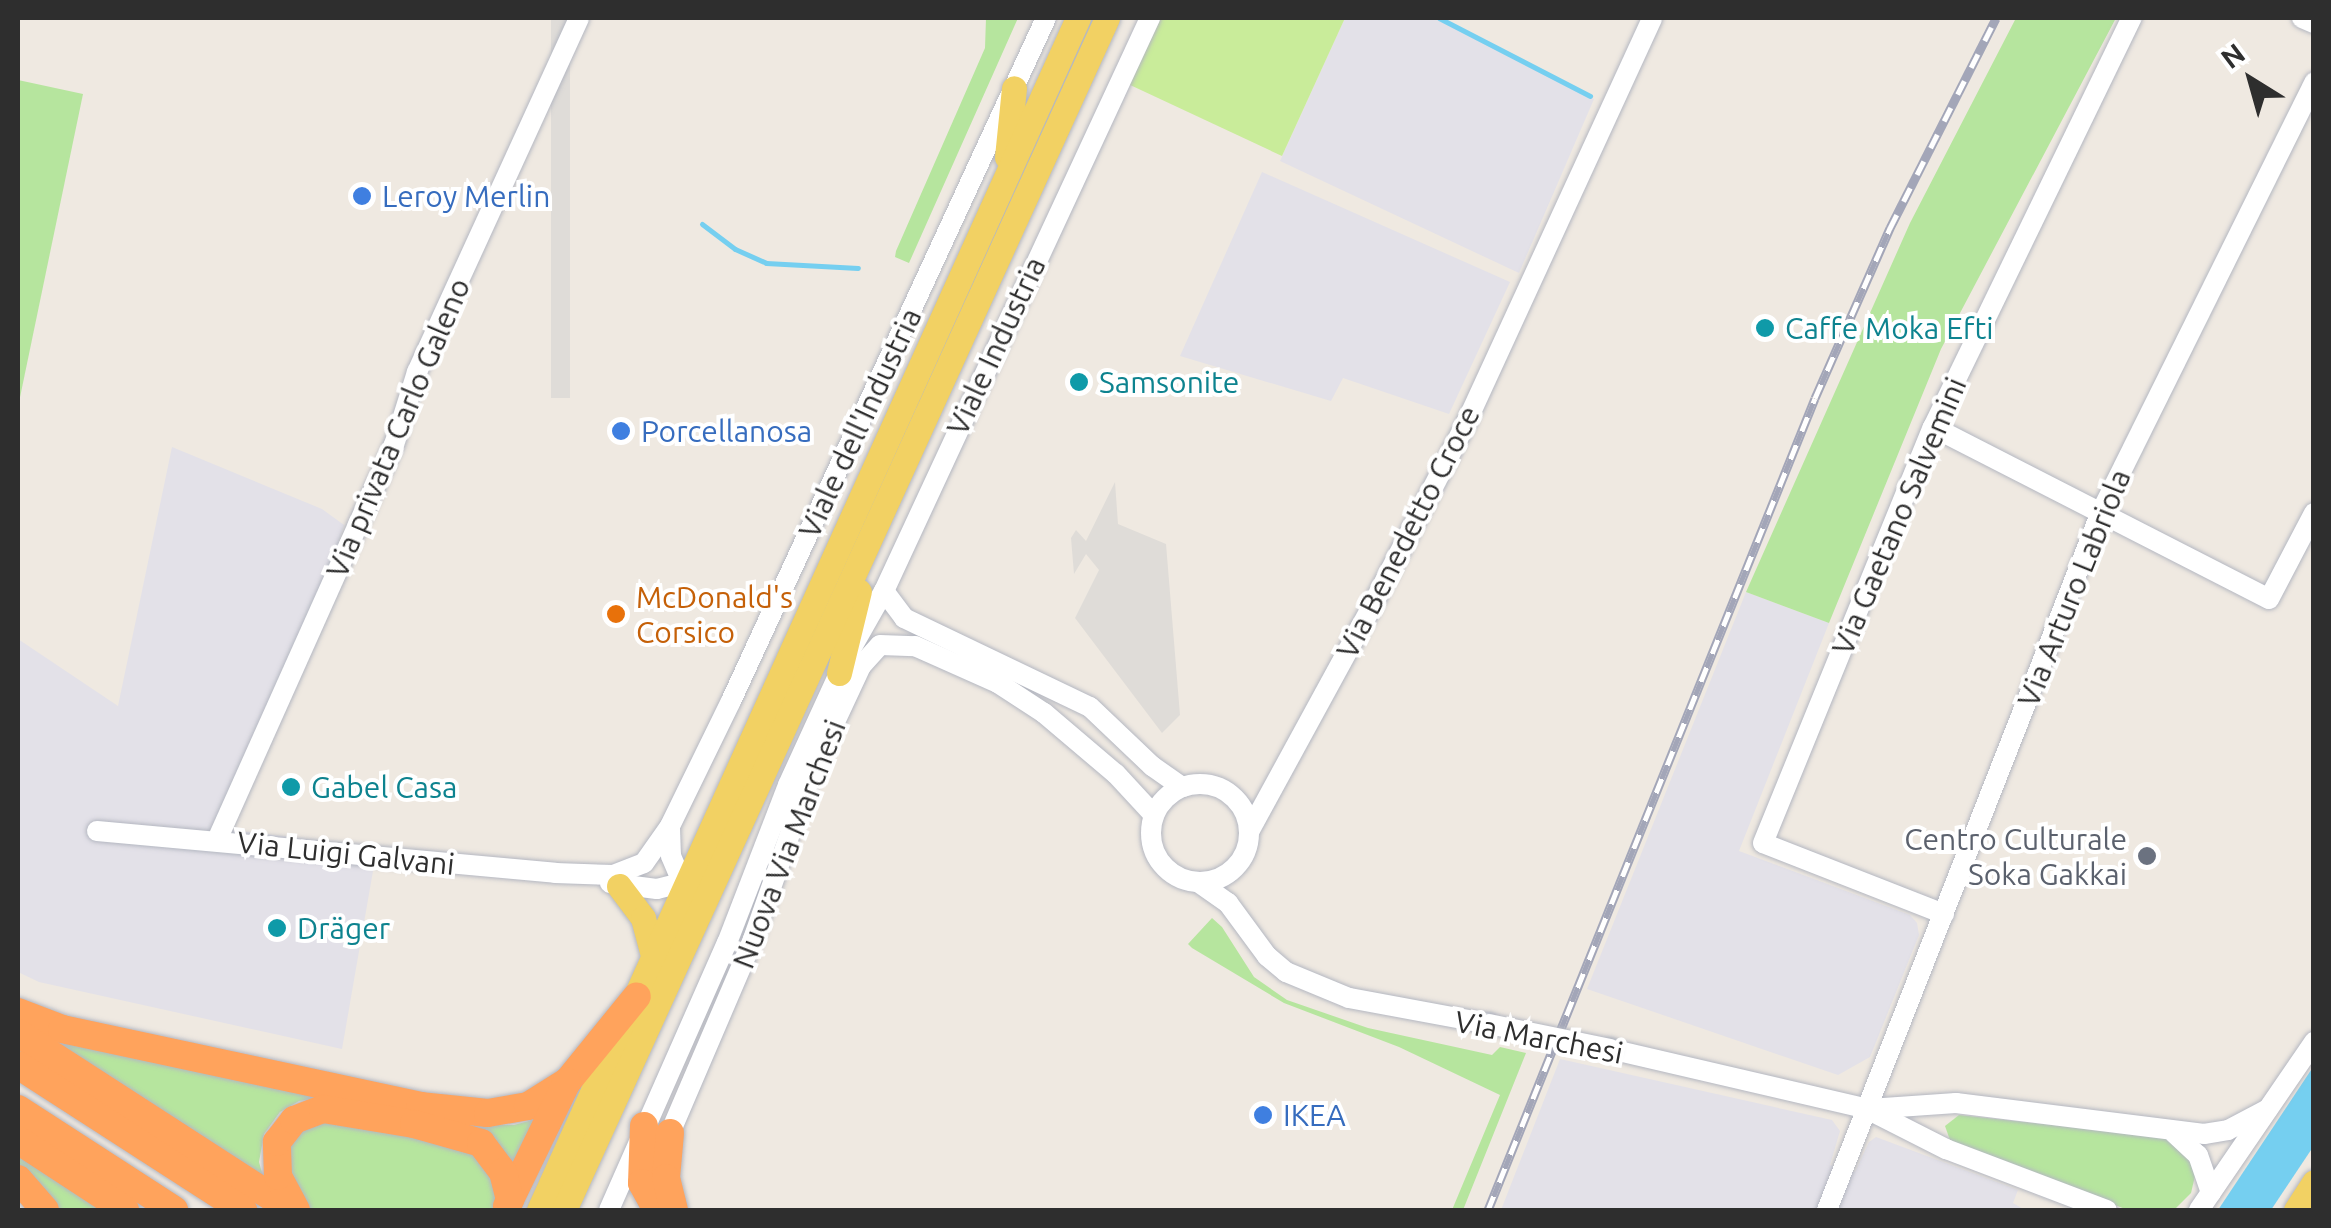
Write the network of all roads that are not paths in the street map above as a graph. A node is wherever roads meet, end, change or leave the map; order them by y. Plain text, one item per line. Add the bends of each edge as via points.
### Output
1 (579, 18) edge
2 (1046, 18) edge
3 (1078, 18) edge
4 (1107, 18) edge
5 (1150, 18) edge
6 (1652, 18) edge
7 (2132, 18) edge
8 (2302, 18) edge
9 (2314, 23) edge
10 (2314, 82) edge
11 (1014, 88) junction
12 (1005, 179) junction
13 (1933, 427) junction
14 (2101, 512) junction
15 (2314, 513) edge
16 (872, 534) junction
17 (884, 592) junction
18 (856, 641) junction
19 (915, 646) junction
20 (839, 674) junction
21 (1279, 777) junction
22 (1182, 787) junction
23 (1235, 797) junction
24 (1154, 815) junction
25 (670, 826) junction
26 (1250, 830) junction
27 (97, 831) dead end
28 (217, 840) junction
29 (723, 862) junction
30 (1239, 864) junction
31 (607, 881) junction
32 (1198, 882) junction
33 (683, 884) junction
34 (1944, 914) junction
35 (1240, 916) junction
36 (653, 955) junction
37 (637, 996) junction
38 (18, 1012) edge
39 (18, 1033) edge
40 (2314, 1042) edge
41 (18, 1065) edge
42 (568, 1081) junction
43 (18, 1109) edge
44 (1866, 1109) junction
45 (2268, 1109) junction
46 (657, 1130) junction
47 (2174, 1133) junction
48 (18, 1140) edge
49 (18, 1180) edge
50 (2314, 1182) edge
51 (2205, 1202) edge
52 (507, 1206) edge
53 (44, 1210) edge
54 (125, 1210) edge
55 (174, 1210) edge
56 (243, 1210) edge
57 (294, 1210) edge
58 (539, 1210) edge
59 (564, 1210) edge
60 (609, 1210) edge
61 (657, 1210) edge
62 (674, 1210) edge
63 (1828, 1210) edge
64 (2106, 1210) edge
65 (2296, 1210) edge

1 - 28 street, Via privata Carlo Galeno via 417,372 394,445
2 - 11 street, Viale dell'Industria
3 - 12 main road
4 - 16 main road
5 - 17 street, Viale Industria
6 - 21 street, Via Benedetto Croce via 1458,438
7 - 13 street, Via Gaetano Salvemini
8 - 9 street
10 - 14 street, Via Arturo Labriola
11 - 12 main road
11 - 25 street, Viale dell'Industria
12 - 33 main road
13 - 14 street
13 - 34 street, Via Gaetano Salvemini via 1763,843
14 - 15 street via 2268,599
14 - 34 street, Via Arturo Labriola
16 - 20 main road
16 - 29 main road
17 - 18 street, Viale Industria
17 - 22 street via 904,618 1090,707
18 - 19 street via 886,631
18 - 20 street, Viale Industria
19 - 24 street via 998,683 1044,714
19 - 46 street, Nuova Via Marchesi via 880,646 861,666 813,769 753,940
20 - 46 street, Viale Industria via 788,785
21 - 23 street via 1262,791
21 - 26 street, Via Benedetto Croce
22 - 23 street via 1210,784
22 - 24 street
23 - 26 street
24 - 32 street via 1151,838 1159,860 1176,876
25 - 31 street, Via Luigi Galvani via 651,856
25 - 33 street via 671,856
26 - 30 street
27 - 28 street, Via Luigi Galvani
28 - 31 street, Via Luigi Galvani
29 - 33 street
29 - 59 main road
30 - 32 street
30 - 35 street
31 - 33 street, Via Luigi Galvani via 657,889
31 - 36 main road via 643,918
32 - 35 street, Via Marchesi
33 - 36 main road
34 - 44 street, Via Arturo Labriola
35 - 44 street, Via Marchesi, bridge via 1266,956 1312,984 1390,1009 1610,1049
36 - 37 main road
37 - 42 highway
37 - 58 main road
38 - 42 highway via 62,1028 452,1111 522,1108
39 - 57 highway
40 - 45 street
41 - 56 highway
42 - 52 highway
43 - 55 highway
44 - 47 street, Via Marchesi via 1956,1104
44 - 63 street, Via Arturo Labriola
44 - 64 street, Via Marchesi via 1946,1149
45 - 47 street, Via Marchesi via 2228,1130
45 - 51 street
46 - 60 street
46 - 61 highway via 642,1183
46 - 62 highway
47 - 51 street via 2198,1155
48 - 54 highway
49 - 53 highway
50 - 65 main road
52 - 57 highway via 503,1172 480,1143 414,1124 323,1110 294,1120 277,1142 278,1176

